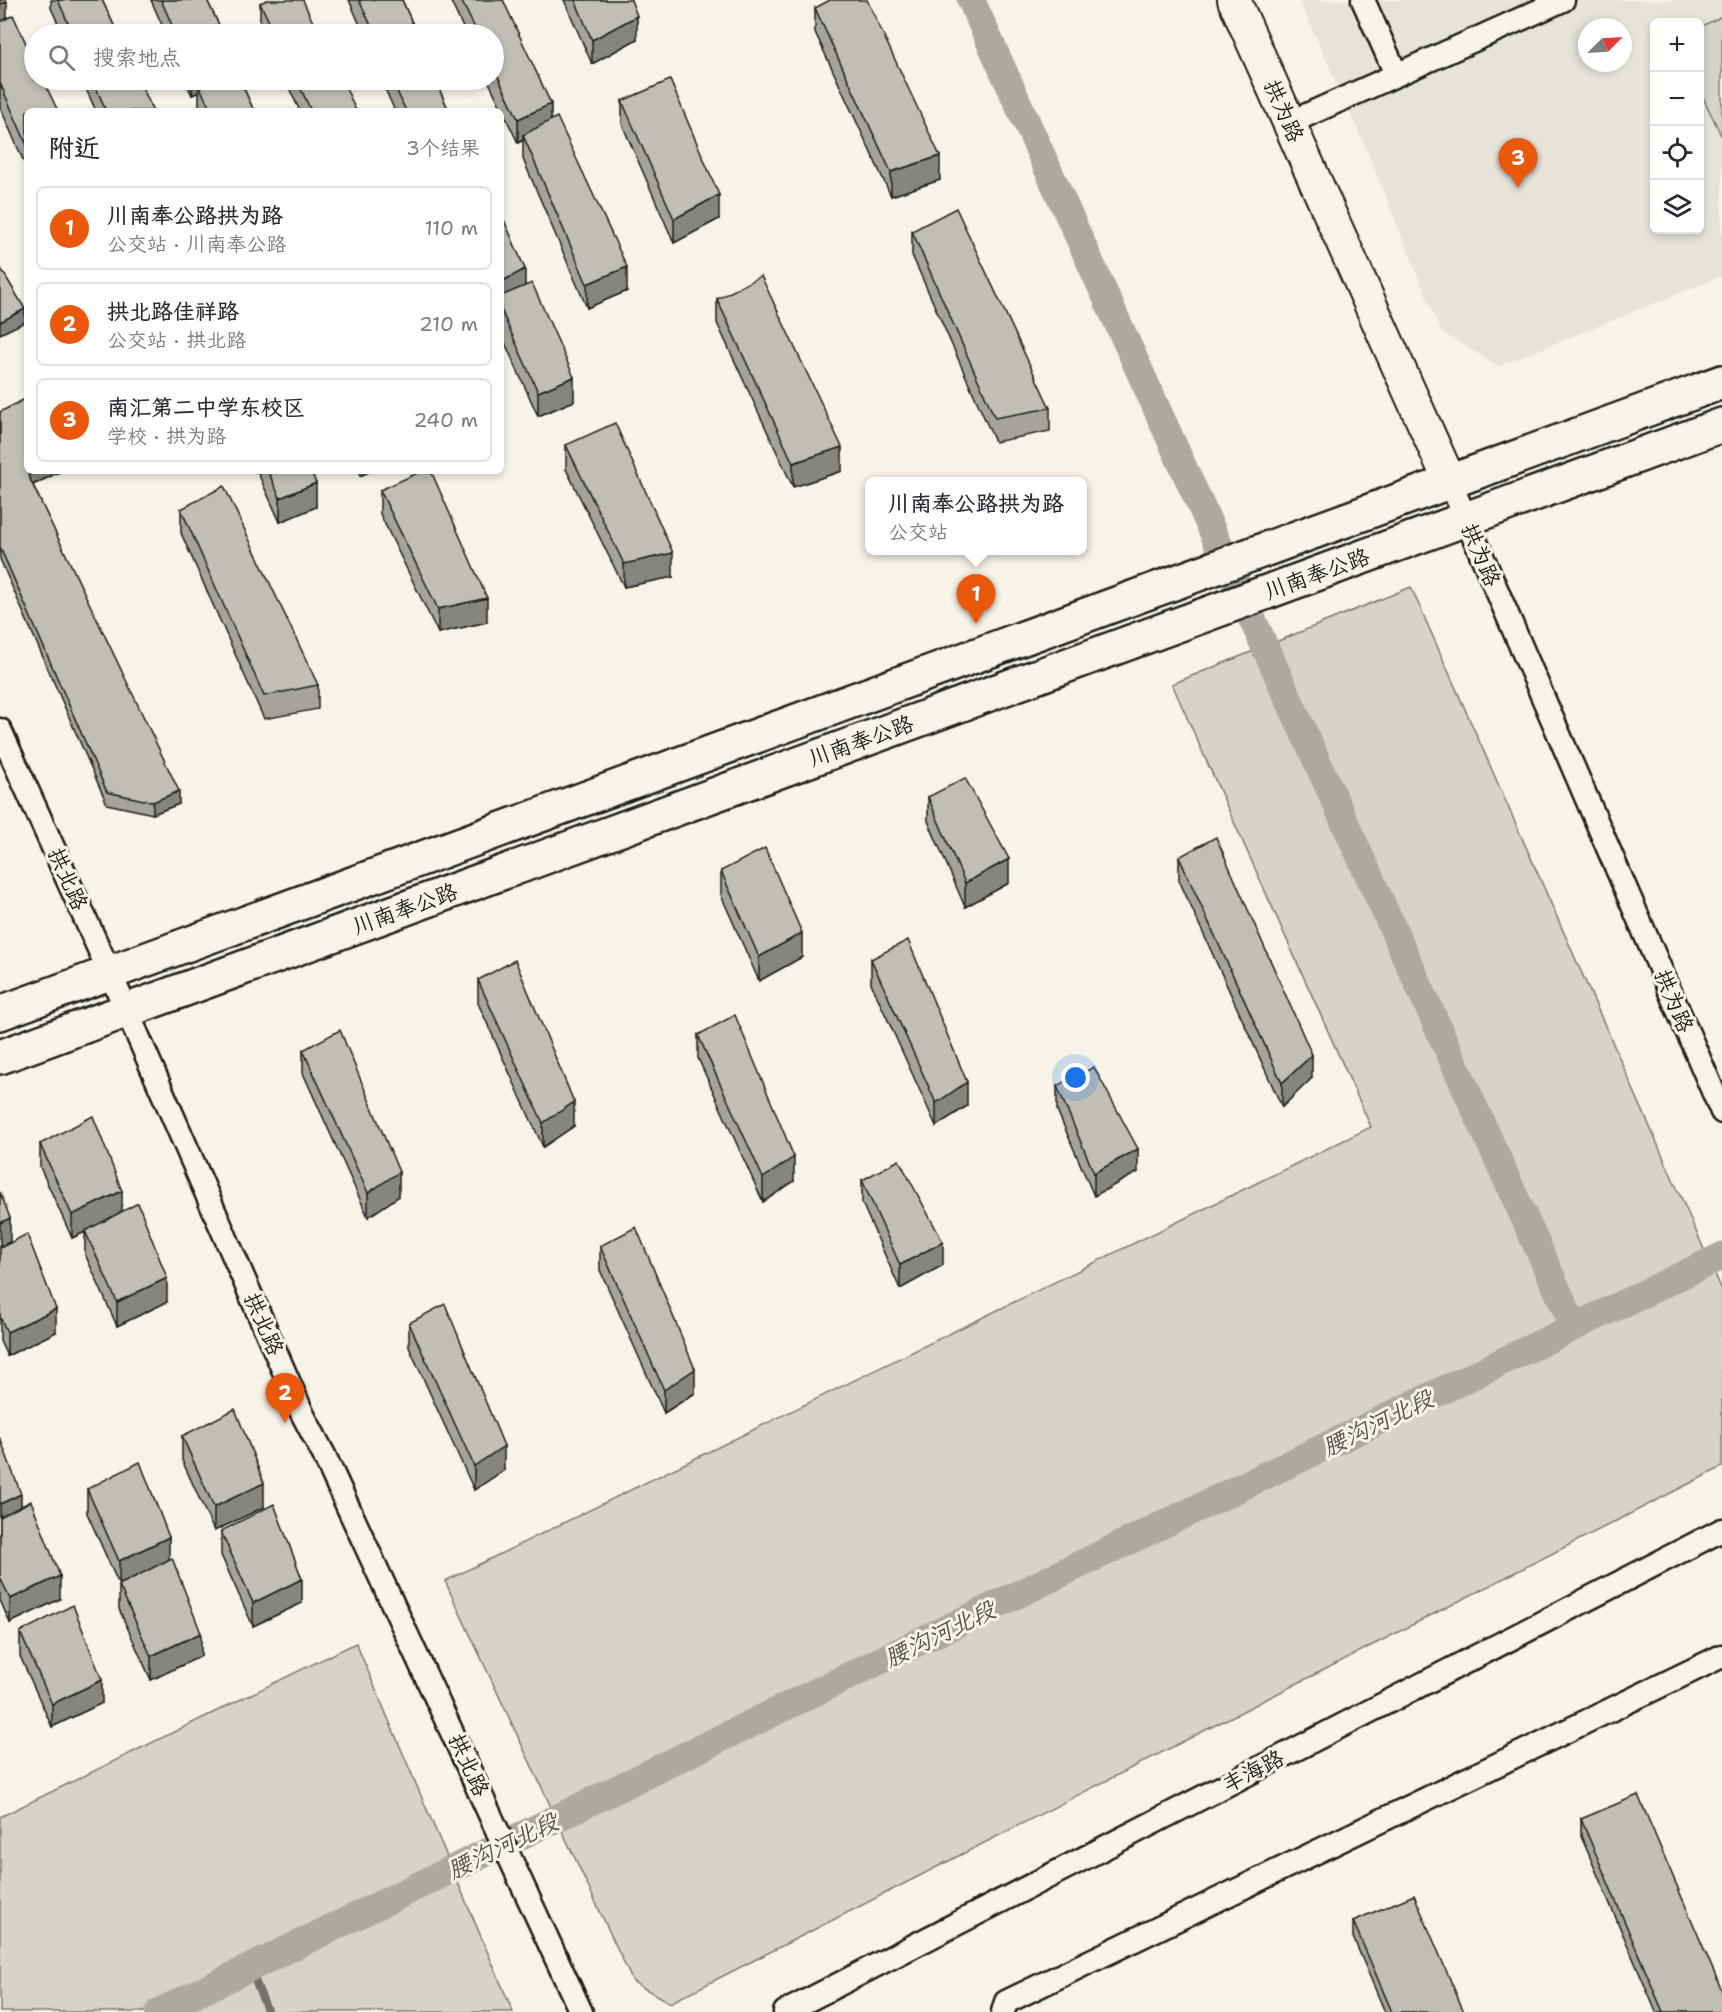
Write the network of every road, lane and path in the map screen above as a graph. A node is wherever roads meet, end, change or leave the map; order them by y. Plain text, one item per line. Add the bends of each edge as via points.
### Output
1 (1234, 0) edge
2 (1363, 0) edge
3 (1563, 0) edge
4 (1396, 74) junction
5 (1289, 123) junction
6 (1722, 382) edge
7 (1722, 425) edge
8 (1450, 482) junction
9 (1466, 519) junction
10 (0, 730) edge
11 (110, 973) junction
12 (127, 1011) junction
13 (0, 1013) edge
14 (0, 1057) edge
15 (1722, 1112) edge
16 (1722, 1530) edge
17 (1722, 1656) edge
18 (581, 2012) edge
19 (785, 2012) edge
20 (1003, 2012) edge

1 - 5 main road, 拱为路
2 - 4 street
3 - 4 street
4 - 5 street
5 - 8 main road, 拱为路
6 - 8 main road, 川南奉公路
7 - 9 main road, 川南奉公路
8 - 9 street, 拱为路
8 - 11 main road, 川南奉公路
9 - 12 main road, 川南奉公路
9 - 15 street, 拱为路
10 - 11 street, 拱北路
11 - 12 street, 拱北路
11 - 13 main road, 川南奉公路
12 - 14 main road, 川南奉公路
12 - 18 street, 拱北路 via 303,1415 482,1792
16 - 19 street, 丰海路
17 - 20 street via 1006,2002

